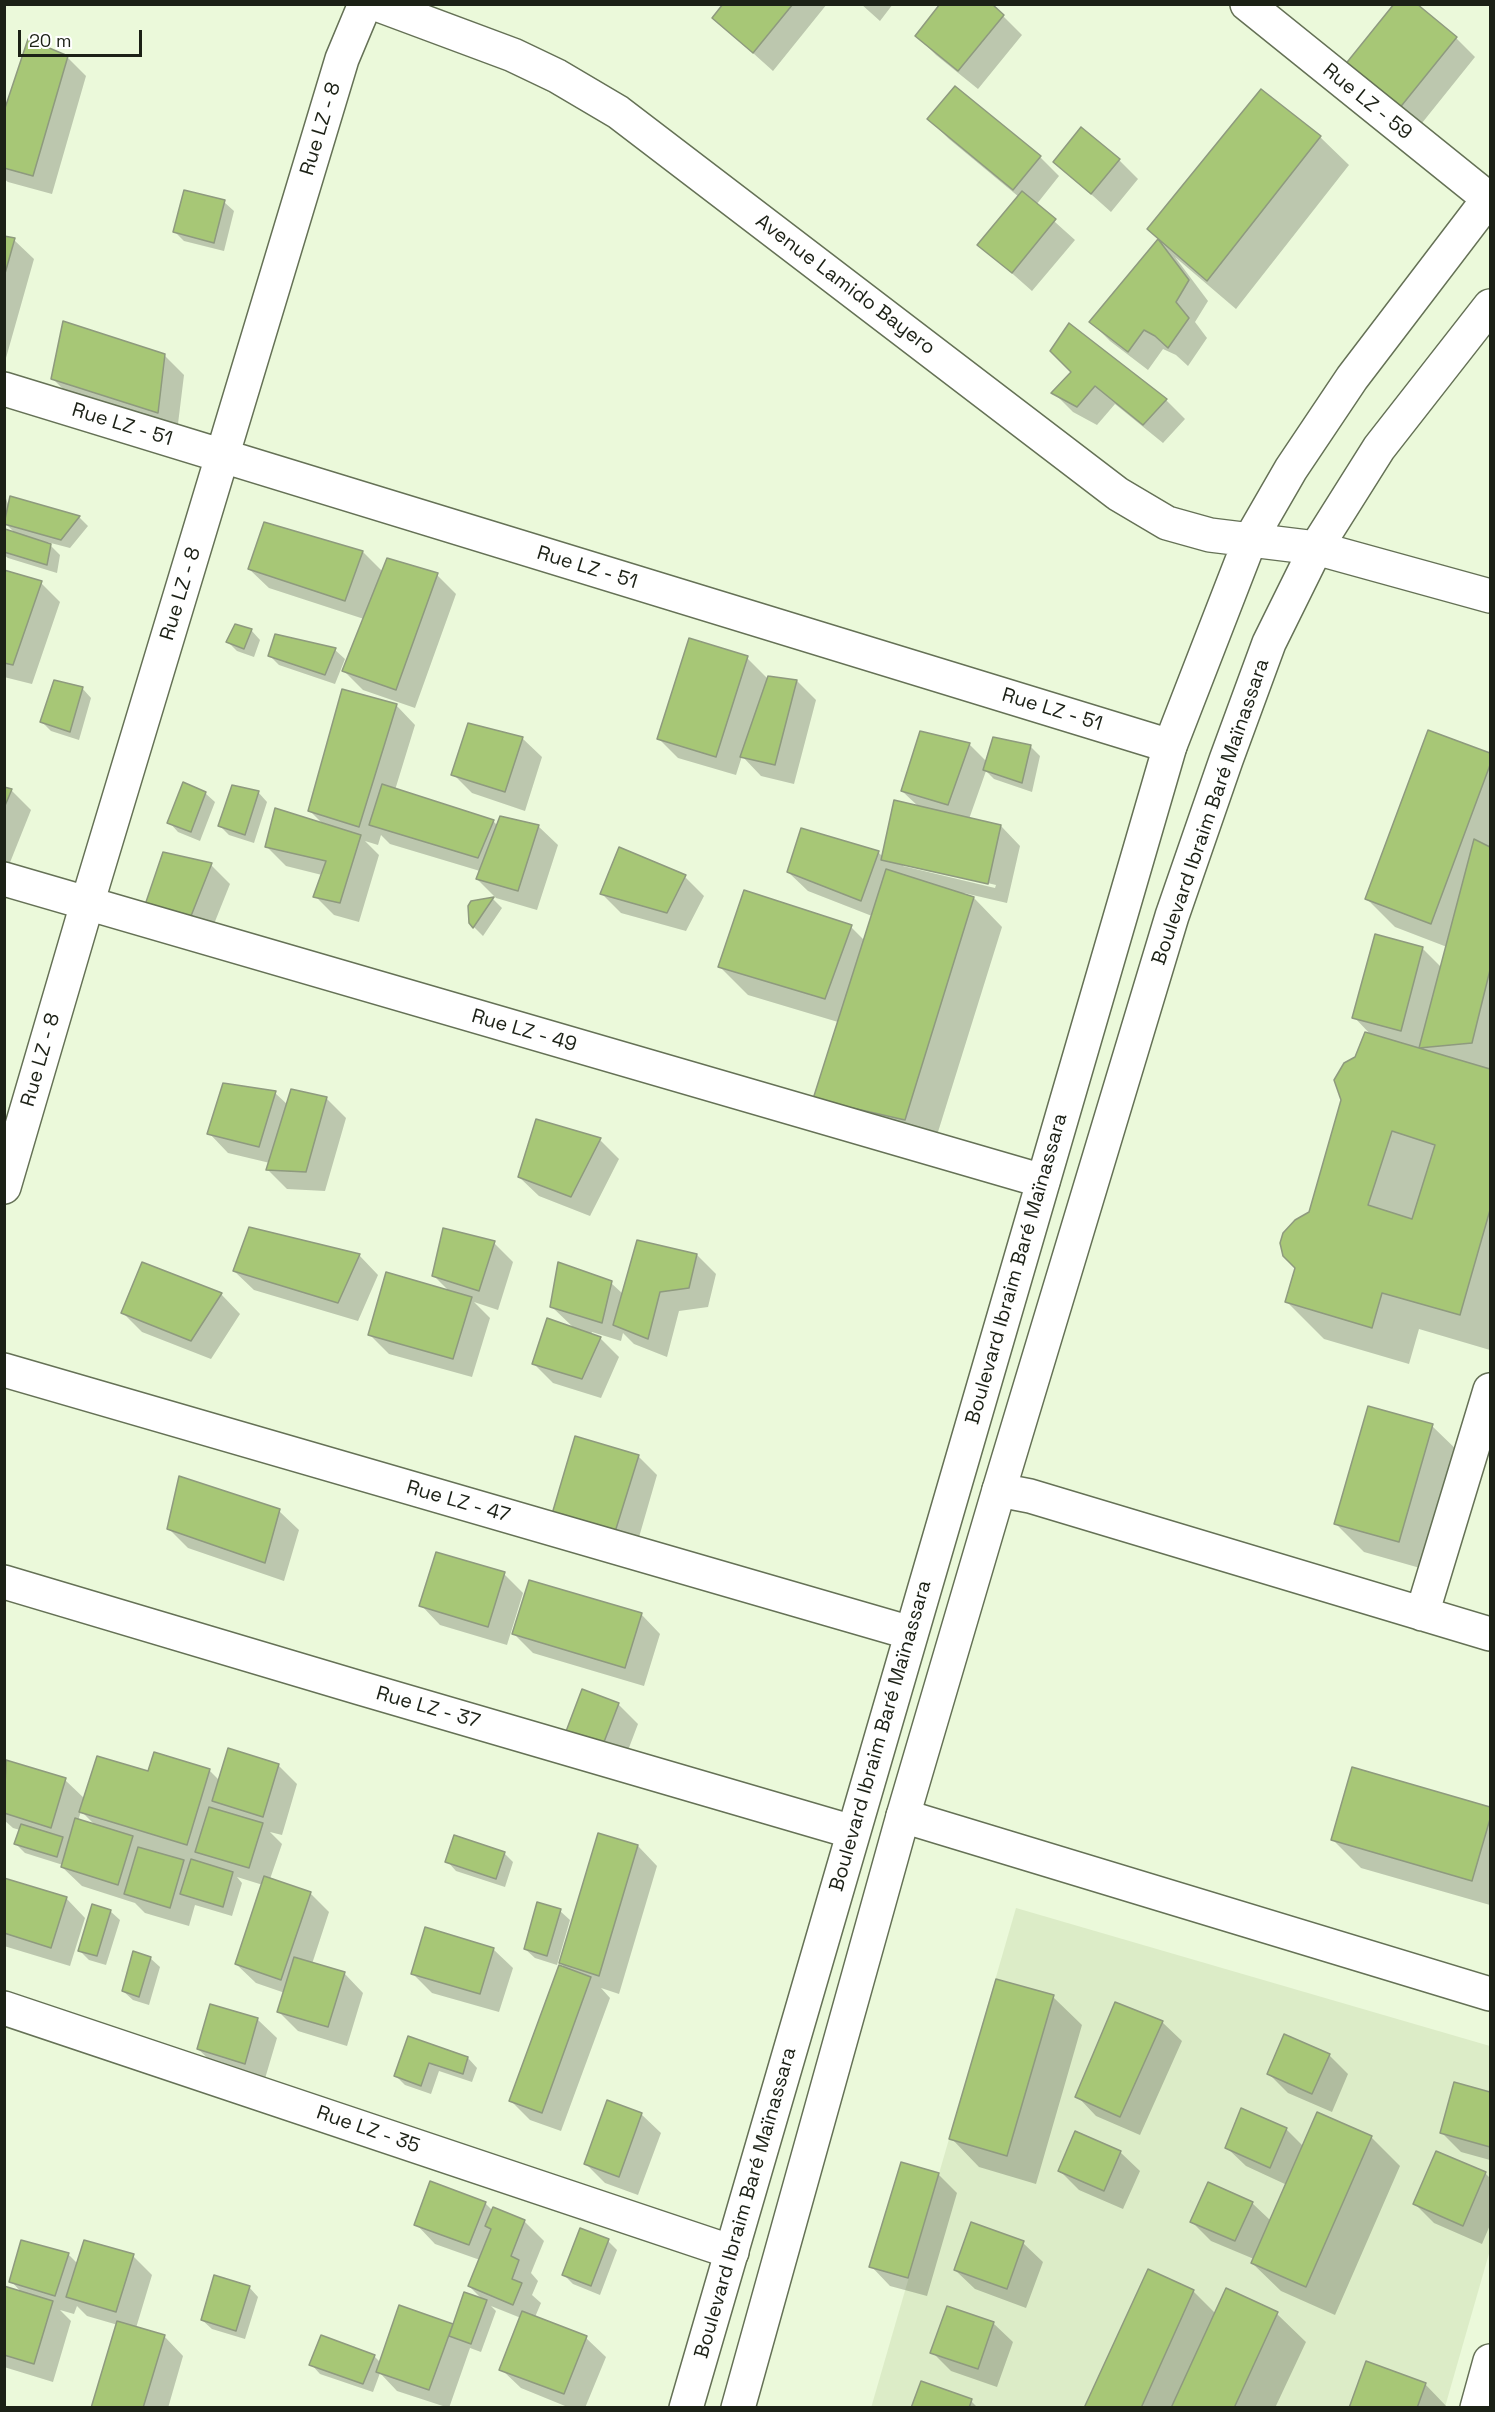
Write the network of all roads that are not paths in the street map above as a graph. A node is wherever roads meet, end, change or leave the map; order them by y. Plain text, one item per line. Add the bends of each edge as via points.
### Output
1 (364, 4) edge
2 (376, 4) edge
3 (1247, 4) edge
4 (1490, 198) edge
5 (1491, 306) edge
6 (4, 389) edge
7 (223, 457) junction
8 (1250, 540) junction
9 (1316, 548) junction
10 (1491, 596) edge
11 (1170, 746) junction
12 (4, 879) edge
13 (87, 904) junction
14 (1043, 1181) junction
15 (4, 1187) edge
16 (4, 1370) edge
17 (1491, 1390) edge
18 (999, 1490) junction
19 (4, 1582) edge
20 (1422, 1614) junction
21 (911, 1633) junction
22 (1491, 1634) edge
23 (903, 1816) junction
24 (853, 1832) junction
25 (1491, 1994) edge
26 (4, 2008) edge
27 (732, 2252) junction
28 (1491, 2361) edge
29 (687, 2408) edge
30 (738, 2408) edge
31 (1477, 2408) edge

1 - 7 street, Rue LZ - 8 via 342,59
2 - 8 street, Avenue Lamido Bayero via 513,55 618,112 1118,494 1167,523 1210,535
3 - 4 street, Rue LZ - 59
4 - 8 street, Boulevard Ibraim Baré Maïnassara via 1352,378
5 - 9 street, Boulevard Ibraim Baré Maïnassara via 1379,448
6 - 7 street, Rue LZ - 51
7 - 11 street, Rue LZ - 51
7 - 13 street, Rue LZ - 8
8 - 9 street, Avenue Lamido Bayero
8 - 11 street, Boulevard Ibraim Baré Maïnassara
9 - 10 street, Avenue Lamido Bayero
9 - 18 street, Boulevard Ibraim Baré Maïnassara via 1269,643 1173,916
11 - 14 street, Boulevard Ibraim Baré Maïnassara
12 - 13 street, Rue LZ - 49
13 - 14 street, Rue LZ - 49
13 - 15 street, Rue LZ - 8
14 - 21 street, Boulevard Ibraim Baré Maïnassara
16 - 21 street, Rue LZ - 47
17 - 20 street
18 - 20 street
18 - 23 street, Boulevard Ibraim Baré Maïnassara
19 - 24 street, Rue LZ - 37
20 - 22 street
21 - 24 street, Boulevard Ibraim Baré Maïnassara
23 - 25 street
23 - 30 street, Boulevard Ibraim Baré Maïnassara
24 - 27 street, Boulevard Ibraim Baré Maïnassara
26 - 27 street, Rue LZ - 35
27 - 29 street, Boulevard Ibraim Baré Maïnassara
28 - 31 street

